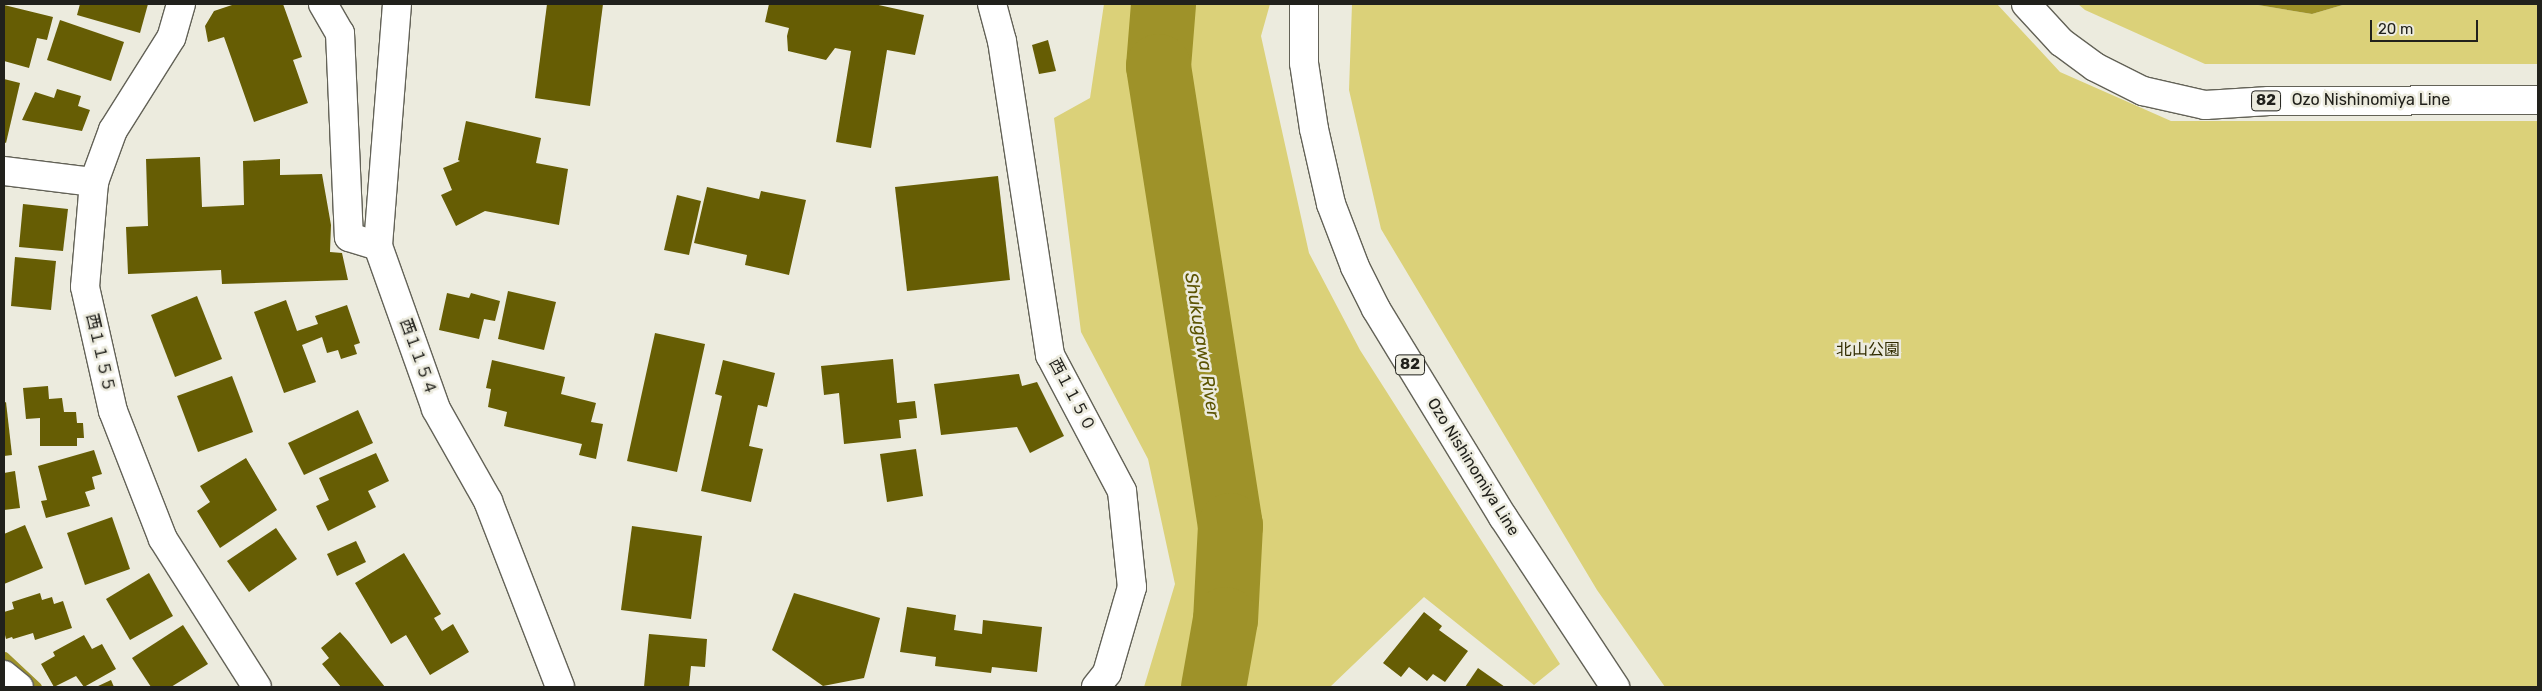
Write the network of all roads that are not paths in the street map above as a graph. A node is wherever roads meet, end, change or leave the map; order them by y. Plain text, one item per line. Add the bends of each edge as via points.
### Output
1 (181, 4) edge
2 (323, 4) edge
3 (397, 4) edge
4 (992, 4) edge
5 (1304, 4) edge
6 (2026, 4) edge
7 (2538, 100) edge
8 (4, 171) edge
9 (94, 182) junction
10 (378, 246) junction
11 (4, 676) edge
12 (18, 687) edge
13 (257, 687) edge
14 (560, 687) edge
15 (1096, 687) edge
16 (1615, 687) edge

1 - 9 street, 西１１５５ via 171,38 114,130
2 - 10 street via 340,33 349,237
3 - 10 street, 西１１５４
4 - 15 street, 西１１５０ via 1002,40 1050,355 1122,491 1132,587 1107,673
5 - 16 street, Ozo Nishinomiya Line / 82 via 1304,63 1314,129 1331,204 1355,267 1376,309 1493,500
6 - 7 street, Ozo Nishinomiya Line / 82 via 2061,42 2095,67 2143,91 2205,105 2269,100
8 - 9 street
9 - 13 street, 西１１５５ via 85,287 113,411 163,539
10 - 14 street, 西１１５４ via 436,409 488,501
11 - 12 street

